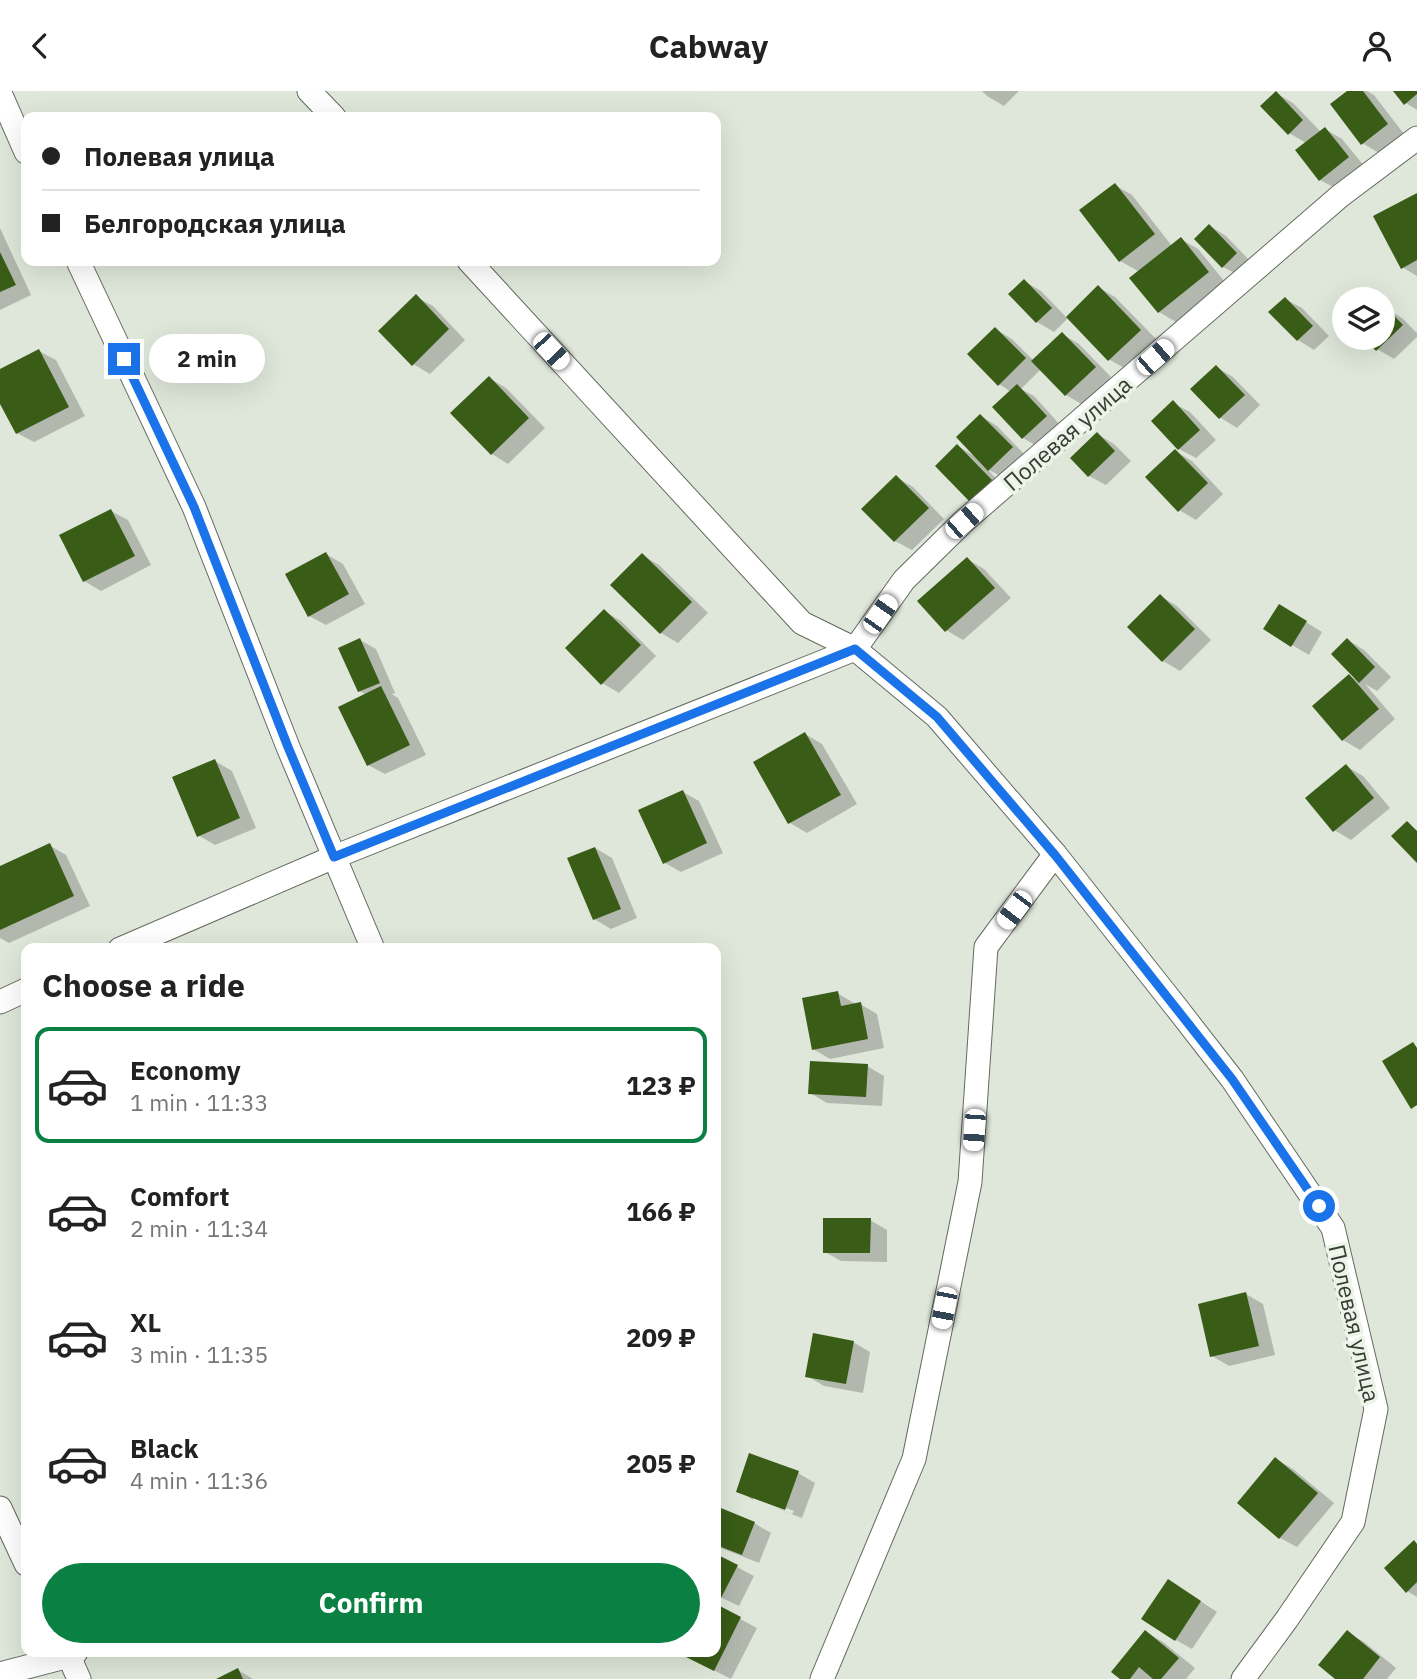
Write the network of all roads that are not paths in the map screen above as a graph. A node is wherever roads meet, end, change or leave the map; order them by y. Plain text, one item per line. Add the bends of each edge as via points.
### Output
1 (309, 91) edge
2 (0, 93) edge
3 (329, 112) edge
4 (1417, 138) edge
5 (21, 141) edge
6 (80, 266) edge
7 (474, 266) edge
8 (855, 649) junction
9 (1055, 855) junction
10 (334, 857) junction
11 (134, 943) edge
12 (370, 943) edge
13 (21, 993) edge
14 (0, 1002) edge
15 (0, 1508) edge
16 (21, 1554) edge
17 (57, 1657) edge
18 (72, 1657) edge
19 (0, 1674) edge
20 (79, 1679) edge
21 (822, 1679) edge
22 (1243, 1679) edge

1 - 3 street
2 - 5 street
4 - 8 street, Полевая улица via 1340,195 964,521 904,580
6 - 10 street via 194,507
7 - 8 street via 802,623
8 - 9 street, Полевая улица via 937,717
8 - 10 street
9 - 21 street via 986,947 970,1182 914,1459
9 - 22 street, Полевая улица via 1232,1079 1333,1228 1376,1409 1353,1522
10 - 11 street
10 - 12 street
13 - 14 street
15 - 16 street
17 - 19 street
18 - 20 street

